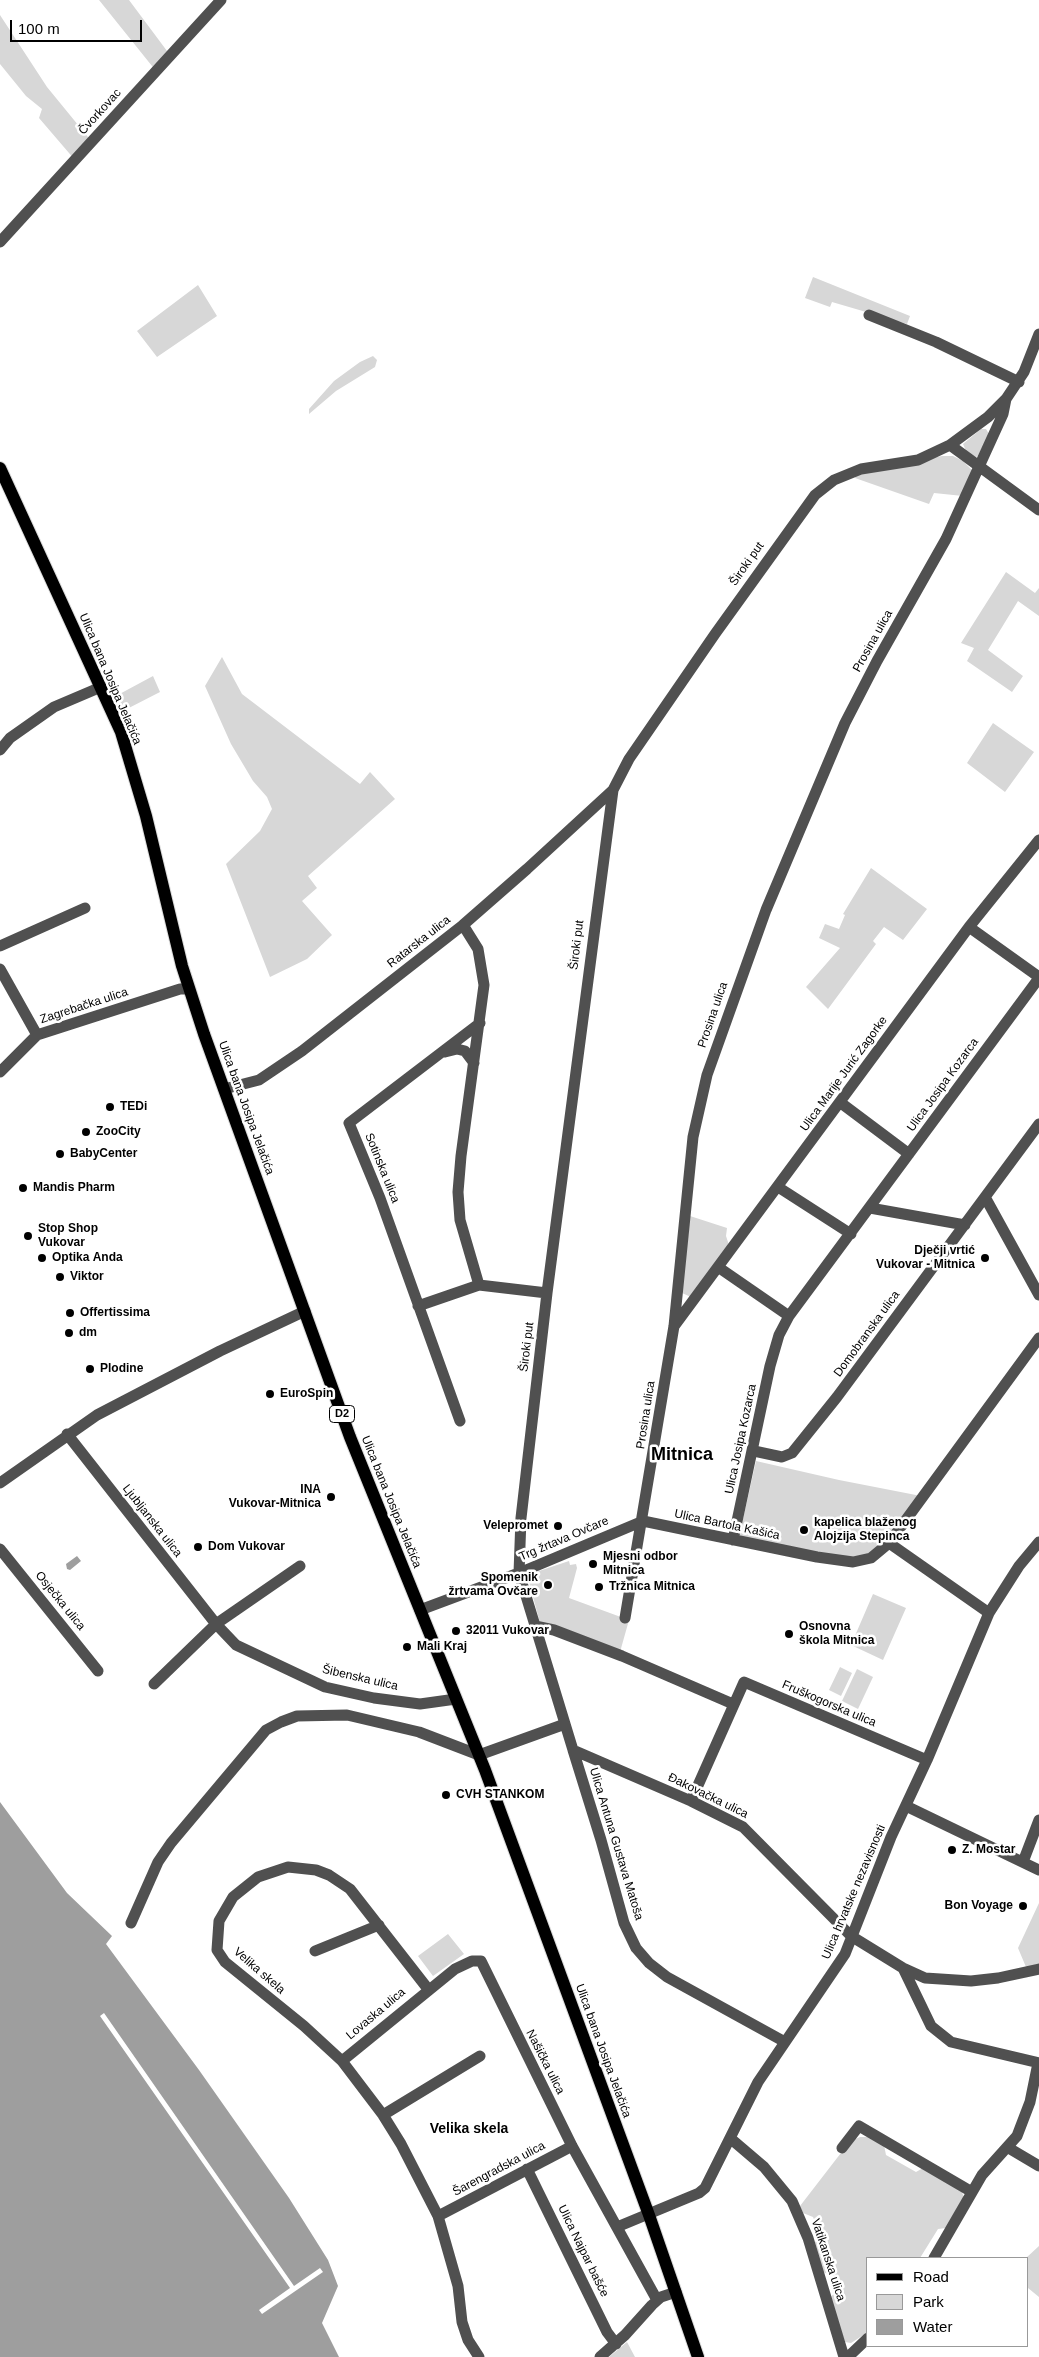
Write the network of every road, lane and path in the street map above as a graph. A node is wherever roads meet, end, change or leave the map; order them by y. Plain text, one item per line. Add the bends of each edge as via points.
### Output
1 (221, 0) edge
2 (0, 242) edge
3 (869, 315) dead end
4 (1039, 334) edge
5 (1019, 382) junction
6 (1006, 399) junction
7 (950, 445) junction
8 (0, 468) edge
9 (980, 468) junction
10 (1039, 510) edge
11 (101, 687) junction
12 (0, 750) edge
13 (612, 790) junction
14 (1039, 840) edge
15 (85, 908) dead end
16 (463, 925) junction
17 (969, 927) junction
18 (0, 946) edge
19 (0, 969) edge
20 (1039, 978) edge
21 (189, 989) junction
22 (480, 1023) junction
23 (37, 1035) junction
24 (443, 1052) junction
25 (474, 1063) junction
26 (0, 1072) edge
27 (224, 1089) junction
28 (841, 1104) junction
29 (1039, 1124) edge
30 (909, 1154) junction
31 (778, 1187) junction
32 (985, 1198) junction
33 (870, 1208) junction
34 (965, 1225) junction
35 (851, 1234) junction
36 (718, 1267) junction
37 (479, 1285) junction
38 (547, 1293) junction
39 (1039, 1295) edge
40 (418, 1306) junction
41 (305, 1311) junction
42 (789, 1316) junction
43 (674, 1326) junction
44 (1039, 1338) edge
45 (460, 1421) dead end
46 (67, 1434) junction
47 (754, 1451) junction
48 (0, 1483) edge
49 (643, 1521) junction
50 (733, 1540) junction
51 (1039, 1542) edge
52 (889, 1543) junction
53 (0, 1549) edge
54 (300, 1566) dead end
55 (518, 1573) junction
56 (420, 1610) junction
57 (988, 1613) junction
58 (625, 1618) dead end
59 (216, 1624) junction
60 (535, 1626) junction
61 (98, 1671) dead end
62 (154, 1684) dead end
63 (456, 1699) junction
64 (733, 1704) junction
65 (565, 1724) junction
66 (573, 1750) junction
67 (479, 1755) junction
68 (927, 1760) junction
69 (691, 1801) junction
70 (906, 1806) junction
71 (1039, 1820) edge
72 (1023, 1862) junction
73 (1039, 1870) edge
74 (131, 1923) dead end
75 (379, 1925) junction
76 (851, 1936) junction
77 (315, 1951) dead end
78 (903, 1968) junction
79 (1039, 1969) edge
80 (428, 1989) junction
81 (785, 2042) junction
82 (480, 2056) dead end
83 (342, 2061) junction
84 (1038, 2063) edge
85 (383, 2115) junction
86 (730, 2138) junction
87 (572, 2146) junction
88 (1007, 2147) junction
89 (842, 2148) dead end
90 (1039, 2166) edge
91 (528, 2169) junction
92 (972, 2192) junction
93 (649, 2215) junction
94 (438, 2216) junction
95 (617, 2227) junction
96 (935, 2257) edge
97 (676, 2292) junction
98 (657, 2300) junction
99 (866, 2340) edge
100 (616, 2344) junction
101 (479, 2357) edge
102 (600, 2357) edge
103 (698, 2357) edge
104 (844, 2357) edge
105 (848, 2357) edge

1 - 2 street, Čvorkovac
3 - 5 street via 929,339
4 - 5 street
5 - 6 street
6 - 7 street, Široki put
6 - 9 street, Prosina ulica
7 - 9 street
7 - 13 street, Široki put via 918,460 861,469 834,480 815,495 770,554 661,712
8 - 11 main road, Ulica bana Josipa Jelačića / D2
9 - 10 street
9 - 43 street, Prosina ulica via 946,539 845,723 766,910 737,989 699,1105
11 - 12 street via 54,707 10,738
11 - 21 main road, Ulica bana Josipa Jelačića / D2 via 138,786
13 - 16 street, Ratarska ulica
13 - 38 street, Široki put
14 - 17 street, Ulica Marije Jurić Zagorke
15 - 18 street
16 - 22 street via 478,949 482,965 484,985
16 - 27 street, Ratarska ulica via 276,1070 259,1080
17 - 20 street
17 - 28 street, Ulica Marije Jurić Zagorke
19 - 23 street
20 - 30 street, Ulica Josipa Kozarca
21 - 23 street, Zagrebačka ulica via 180,989
21 - 27 main road, Ulica bana Josipa Jelačića / D2
22 - 24 street, Sotinska ulica
22 - 25 street
23 - 26 street, Zagrebačka ulica
24 - 25 street via 464,1051
24 - 40 street, Sotinska ulica via 349,1123 380,1198
25 - 37 street via 461,1156 458,1206
27 - 41 main road, Ulica bana Josipa Jelačića / D2
28 - 30 street
28 - 31 street, Ulica Marije Jurić Zagorke
29 - 32 street, Domobranska ulica
30 - 33 street, Ulica Josipa Kozarca
31 - 35 street
31 - 36 street, Ulica Marije Jurić Zagorke
32 - 34 street, Domobranska ulica
32 - 39 street
33 - 34 street
33 - 35 street, Ulica Josipa Kozarca
34 - 47 street, Domobranska ulica via 837,1398 792,1453 782,1458
35 - 42 street, Ulica Josipa Kozarca
36 - 42 street
36 - 43 street, Ulica Marije Jurić Zagorke
37 - 38 street
37 - 40 street
38 - 55 street, Široki put via 521,1518
40 - 45 street, Sotinska ulica
41 - 46 street via 121,1402
41 - 56 main road, Ulica bana Josipa Jelačića / D2 via 350,1437
42 - 47 street, Ulica Josipa Kozarca via 770,1366
43 - 49 street, Prosina ulica
44 - 52 street, Ulica Bartola Kašića
46 - 48 street
46 - 59 street, Ljubljanska ulica
47 - 50 street, Ulica Josipa Kozarca
49 - 50 street, Ulica Bartola Kašića
49 - 55 street, Trg žrtava Ovčare
49 - 58 street, Prosina ulica
50 - 52 street, Ulica Bartola Kašića via 853,1562 872,1558
51 - 57 street, Ulica hrvatske nezavisnosti
52 - 57 street
53 - 61 street, Osječka ulica
54 - 59 street
55 - 56 street
55 - 60 street, Trg žrtava Ovčare
56 - 63 main road, Ulica bana Josipa Jelačića / D2
57 - 68 street, Ulica hrvatske nezavisnosti
59 - 62 street
59 - 63 street, Šibenska ulica via 236,1645 326,1687 420,1704
60 - 64 street via 622,1656
60 - 65 street
63 - 67 main road, Ulica bana Josipa Jelačića / D2
64 - 68 street, Fruškogorska ulica via 744,1682
64 - 69 street, Fruškogorska ulica
65 - 66 street
65 - 67 street
66 - 69 street, Đakovačka ulica
66 - 81 street, Ulica Antuna Gustava Matoša via 624,1923 636,1948 668,1977
67 - 74 street via 419,1732 347,1715 297,1716 281,1722 266,1730 171,1842 148,1881
67 - 93 main road, Ulica bana Josipa Jelačića / D2
68 - 70 street, Ulica hrvatske nezavisnosti
69 - 76 street, Đakovačka ulica via 743,1827
70 - 72 street
70 - 76 street, Ulica hrvatske nezavisnosti
71 - 72 street
72 - 73 street
75 - 77 street
75 - 80 street, Velika skela
75 - 83 street, Velika skela via 350,1889 329,1875 288,1867 258,1877 245,1886 233,1897 219,1921 217,1950 225,1962
76 - 78 street, Đakovačka ulica
76 - 81 street, Ulica hrvatske nezavisnosti via 835,1972
78 - 79 street, Đakovačka ulica via 925,1978 971,1981
78 - 84 street via 931,2026 939,2034 951,2042
80 - 83 street, Lovaska ulica
80 - 87 street, Našička ulica via 464,1964 481,1961
81 - 86 street, Ulica hrvatske nezavisnosti via 758,2082
82 - 85 street
83 - 85 street, Velika skela
84 - 88 street via 1030,2102 1018,2136
85 - 94 street, Velika skela
86 - 93 street, Ulica hrvatske nezavisnosti via 705,2188
86 - 104 street, Vatikanska ulica via 764,2167 792,2201 808,2238
87 - 91 street, Šarengradska ulica
87 - 95 street, Našička ulica
88 - 90 street
88 - 92 street via 982,2174
89 - 92 street via 859,2126
91 - 94 street, Šarengradska ulica
91 - 100 street, Ulica Najpar bašće via 607,2332
92 - 96 street
93 - 95 street
93 - 97 main road, Ulica bana Josipa Jelačića / D2
94 - 101 street, Velika skela via 458,2286 462,2322
95 - 98 street, Našička ulica
97 - 98 street
97 - 103 main road, Ulica bana Josipa Jelačića / D2
98 - 100 street
99 - 105 street
100 - 102 street

